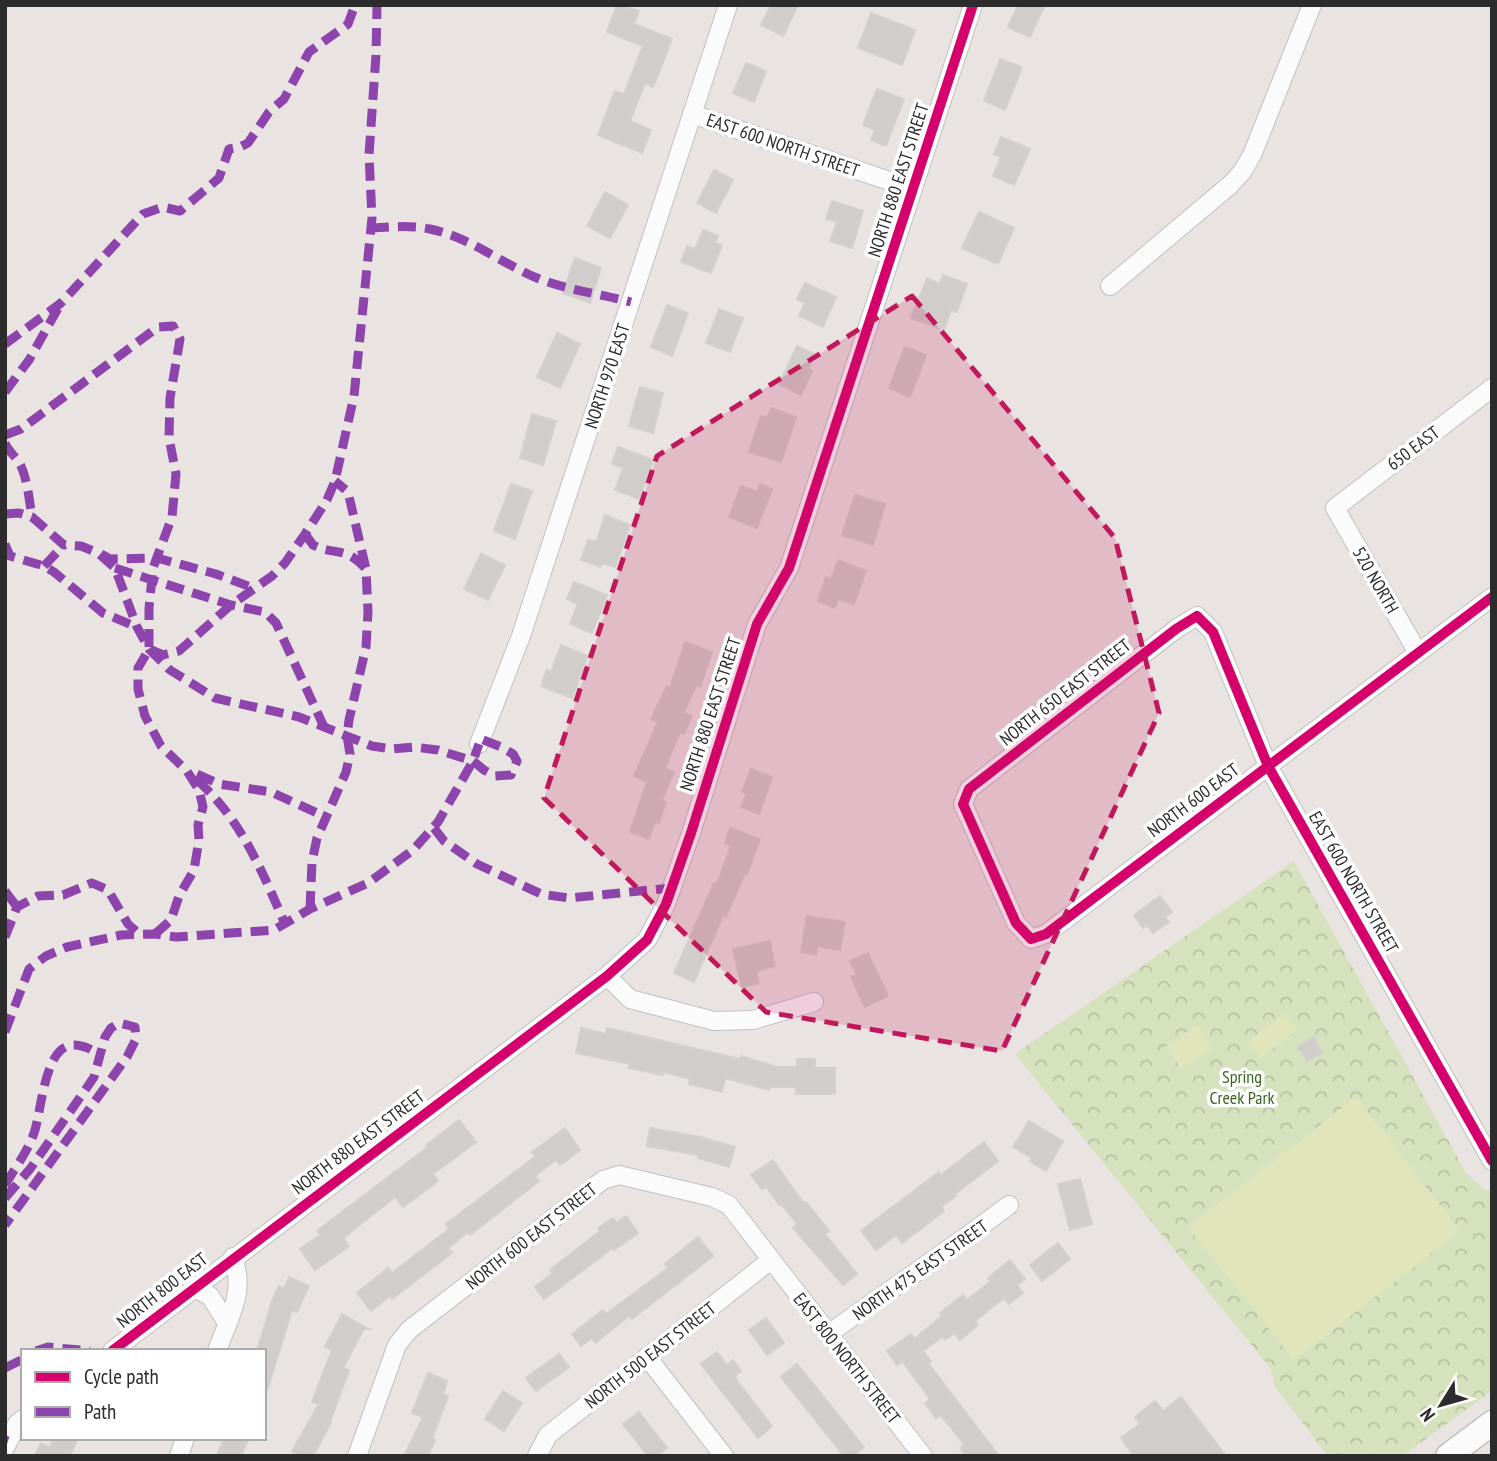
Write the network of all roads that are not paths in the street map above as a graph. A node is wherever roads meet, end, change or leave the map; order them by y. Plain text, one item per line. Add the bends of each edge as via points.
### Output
1 (728, 5) edge
2 (973, 5) edge
3 (1312, 5) edge
4 (692, 114) junction
5 (913, 189) junction
6 (1110, 286) dead end
7 (1492, 388) edge
8 (1335, 508) joint
9 (1492, 597) edge
10 (1197, 615) joint
11 (1418, 653) junction
12 (479, 744) dead end
13 (1268, 766) junction
14 (1016, 923) joint
15 (607, 976) junction
16 (814, 1002) dead end
17 (1492, 1161) edge
18 (1009, 1205) dead end
19 (233, 1257) junction
20 (771, 1260) junction
21 (194, 1288) junction
22 (227, 1323) junction
23 (830, 1333) junction
24 (115, 1349) edge
25 (218, 1349) edge
26 (647, 1357) junction
27 (21, 1421) edge
28 (1488, 1433) edge
29 (5, 1448) edge
30 (357, 1456) edge
31 (537, 1456) edge
32 (724, 1456) edge
33 (923, 1456) edge
34 (1448, 1456) edge

1 - 4 street, NORTH 970 EAST
2 - 5 street, NORTH 880 EAST STREET
3 - 6 street via 1242,172
4 - 5 street, EAST 600 NORTH STREET
4 - 12 street, NORTH 970 EAST via 521,636
5 - 15 street, NORTH 880 EAST STREET via 789,568 757,624 666,905 647,940
7 - 8 street, 650 EAST
8 - 11 street, 520 NORTH
9 - 11 street, NORTH 600 EAST
10 - 13 street, EAST 600 NORTH STREET via 1213,632
10 - 14 street, NORTH 650 EAST STREET via 969,789 963,804
11 - 13 street, NORTH 600 EAST
13 - 14 street, NORTH 600 EAST via 1046,934 1031,939
13 - 17 street, EAST 600 NORTH STREET
15 - 16 street via 630,999 714,1021 753,1020
15 - 19 street, NORTH 880 EAST STREET
18 - 23 street, NORTH 475 EAST STREET
19 - 21 street, NORTH 800 EAST
19 - 22 street via 240,1275 238,1298
20 - 23 street, EAST 800 NORTH STREET
20 - 26 street, NORTH 500 EAST STREET
20 - 30 street, NORTH 600 EAST STREET via 729,1205 620,1175 603,1180 409,1330 397,1345
21 - 22 street via 210,1296
21 - 24 street, NORTH 800 EAST
22 - 25 street
23 - 33 street, EAST 800 NORTH STREET
26 - 31 street, NORTH 500 EAST STREET via 548,1435
26 - 32 street
27 - 29 street
28 - 34 main road

